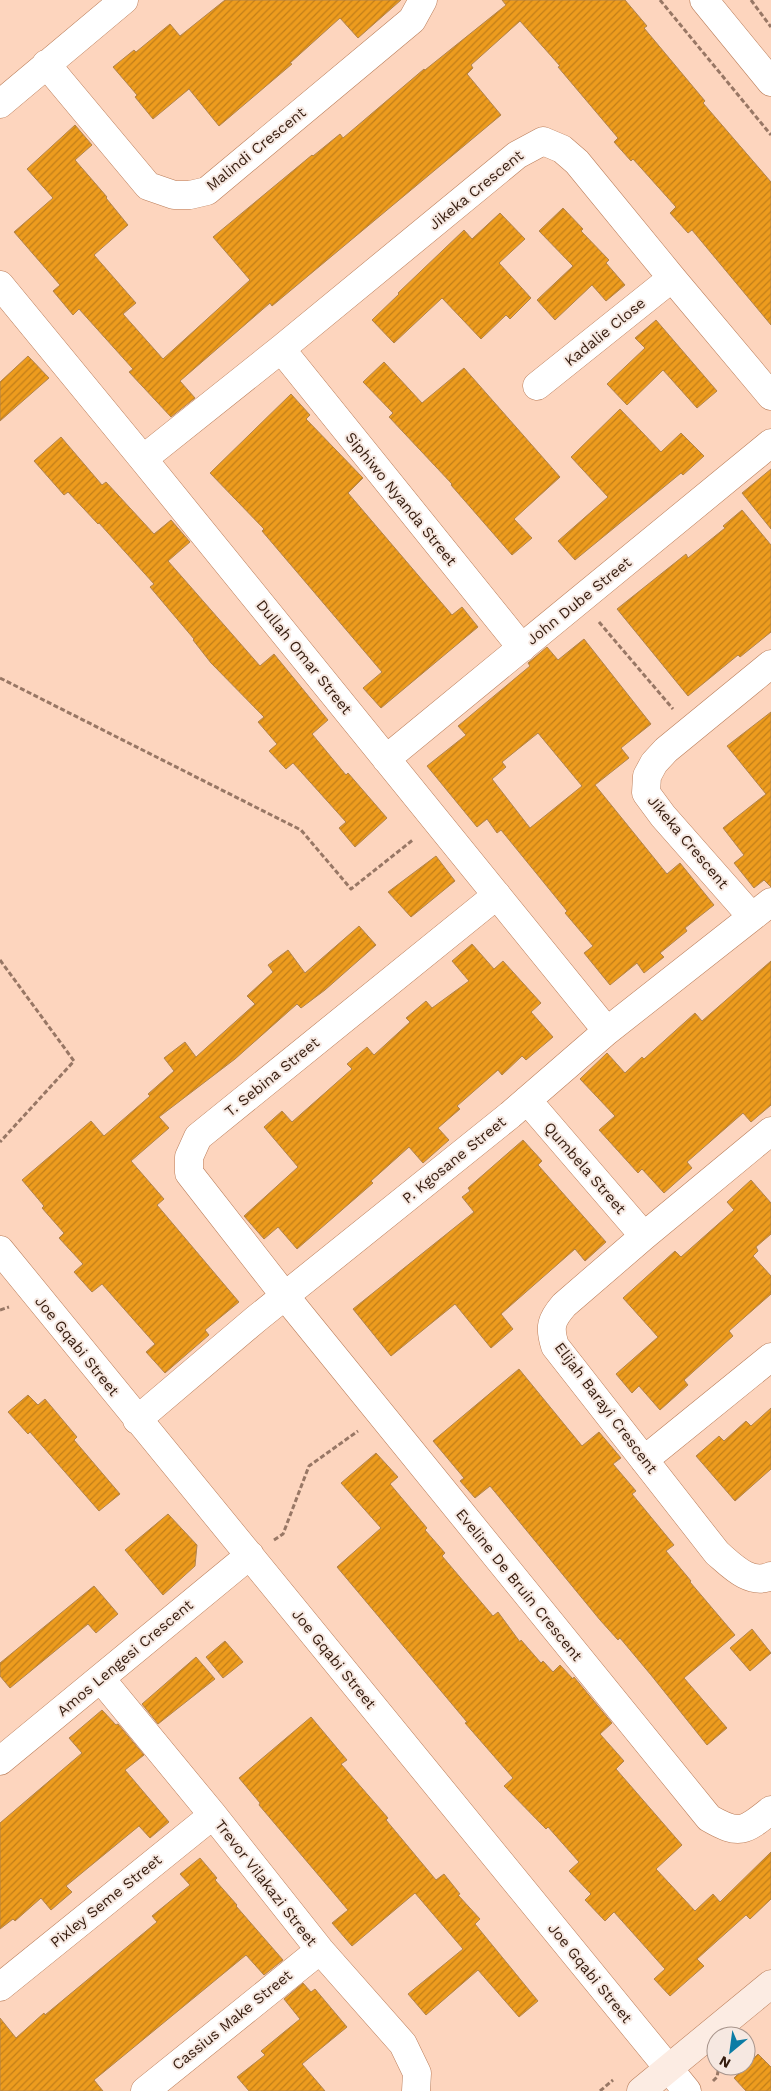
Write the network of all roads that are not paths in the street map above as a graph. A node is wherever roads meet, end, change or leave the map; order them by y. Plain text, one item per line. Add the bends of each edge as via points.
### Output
1 (124, 0) edge
2 (423, 0) edge
3 (704, 0) edge
4 (46, 64) junction
5 (771, 82) edge
6 (0, 104) edge
7 (672, 278) junction
8 (0, 285) edge
9 (281, 349) junction
10 (537, 386) dead end
11 (771, 396) edge
12 (771, 443) edge
13 (143, 459) junction
14 (522, 648) junction
15 (771, 664) edge
16 (386, 758) junction
17 (497, 895) junction
18 (761, 910) edge
19 (607, 1031) junction
20 (527, 1100) junction
21 (771, 1131) edge
22 (644, 1236) junction
23 (0, 1250) edge
24 (284, 1296) junction
25 (771, 1357) edge
26 (138, 1420) junction
27 (644, 1460) junction
28 (250, 1554) junction
29 (771, 1576) edge
30 (101, 1679) junction
31 (0, 1761) edge
32 (771, 1810) edge
33 (213, 1815) junction
34 (320, 1950) junction
35 (771, 1984) edge
36 (0, 1987) edge
37 (668, 2068) junction
38 (145, 2091) edge
39 (416, 2091) edge
40 (641, 2091) edge
41 (687, 2091) edge

1 - 4 street
2 - 4 street, Malindi Crescent via 412,20 207,191 190,195 174,195 148,186
3 - 5 street
4 - 6 street
7 - 9 street, Jikeka Crescent via 577,162 562,149 543,141 516,155
7 - 10 street, Kadalie Close
7 - 11 street, Jikeka Crescent
8 - 13 street, Dullah Omar Street
9 - 13 street, Jikeka Crescent
9 - 14 street, Siphiwo Nyanda Street
12 - 14 street, John Dube Street
13 - 16 street, Dullah Omar Street
14 - 16 street, John Dube Street
15 - 18 street, Jikeka Crescent via 666,750 647,776 646,793 663,816
16 - 17 street, Dullah Omar Street
17 - 19 street, Dullah Omar Street
17 - 24 street, T. Sebina Street via 210,1126 192,1146 189,1173
18 - 19 street, P. Kgosane Street
19 - 20 street, P. Kgosane Street
20 - 22 street, Qumbela Street
20 - 24 street, P. Kgosane Street
21 - 22 street, Elijah Barayi Crescent
22 - 27 street, Elijah Barayi Crescent via 564,1305 555,1316 551,1331 555,1346
23 - 26 street, Joe Gqabi Street
24 - 26 street, P. Kgosane Street
24 - 32 street, Eveline De Bruin Crescent via 709,1818 724,1827 738,1830 752,1826
25 - 27 street
26 - 28 street, Joe Gqabi Street
27 - 29 street, Elijah Barayi Crescent via 717,1553 739,1573 753,1578
28 - 30 street, Amos Lengesi Crescent
28 - 37 street, Joe Gqabi Street
30 - 31 street, Amos Lengesi Crescent
30 - 33 street, Trevor Vilakazi Street
33 - 34 street, Trevor Vilakazi Street
33 - 36 street, Pixley Seme Street
34 - 38 street, Cassius Make Street
34 - 39 street, Trevor Vilakazi Street via 403,2044 417,2073
35 - 37 street
37 - 40 street
37 - 41 street, Joe Gqabi Street

